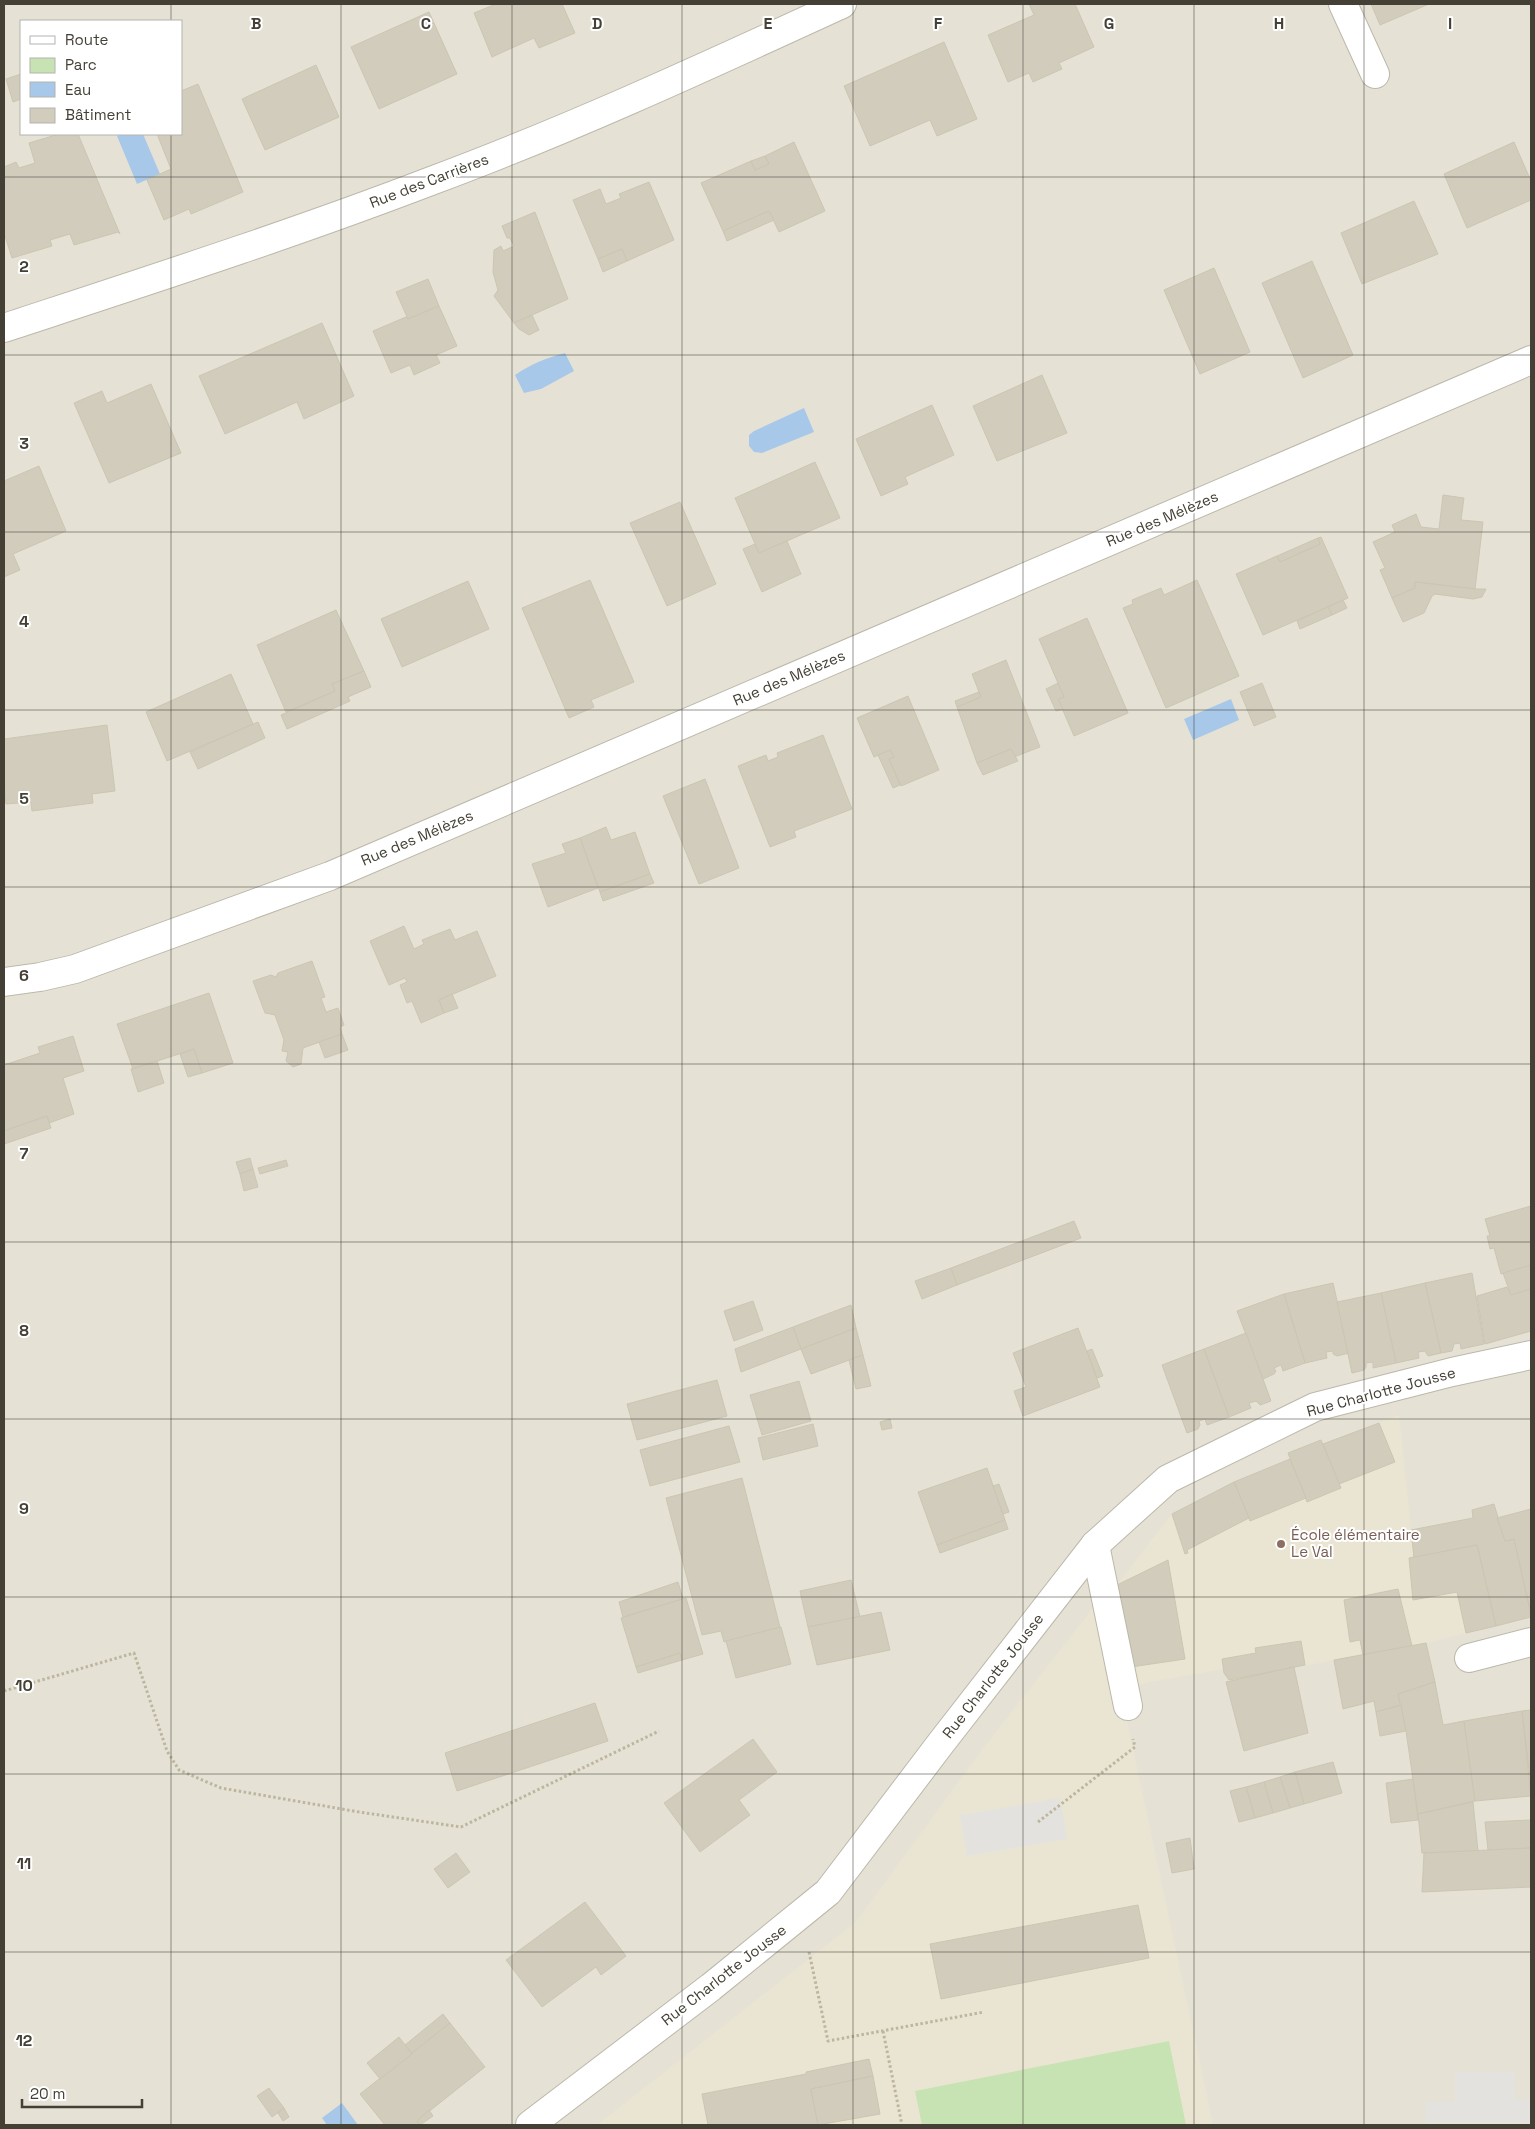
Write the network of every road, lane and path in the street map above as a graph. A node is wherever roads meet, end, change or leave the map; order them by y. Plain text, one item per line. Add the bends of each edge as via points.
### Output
1 (842, 4) edge
2 (1343, 4) edge
3 (1375, 74) dead end
4 (4, 328) edge
5 (1531, 360) edge
6 (4, 966) edge
7 (40, 977) junction
8 (4, 982) edge
9 (1531, 1355) edge
10 (1095, 1545) junction
11 (1531, 1642) edge
12 (1469, 1658) dead end
13 (4, 1691) edge
14 (1128, 1706) joint
15 (659, 1731) dead end
16 (1038, 1822) dead end
17 (793, 1920) junction
18 (984, 2012) dead end
19 (883, 2031) junction
20 (530, 2125) edge
21 (902, 2125) edge

1 - 4 street, Rue des Carrières via 636,99 432,181 224,256
2 - 3 street
5 - 7 street, Rue des Mélèzes via 330,876 75,969
6 - 7 street, Rue des Mélèzes
7 - 8 street, Rue des Mélèzes
9 - 10 street, Rue Charlotte Jousse via 1315,1407 1168,1479
10 - 14 street
10 - 17 street, Rue Charlotte Jousse via 828,1892
11 - 12 street
13 - 15 path via 134,1653 168,1750 179,1770 221,1788 461,1827
14 - 16 path via 1135,1746
17 - 19 path via 811,1957 828,2041
17 - 20 street, Rue Charlotte Jousse
18 - 19 path
19 - 21 path

